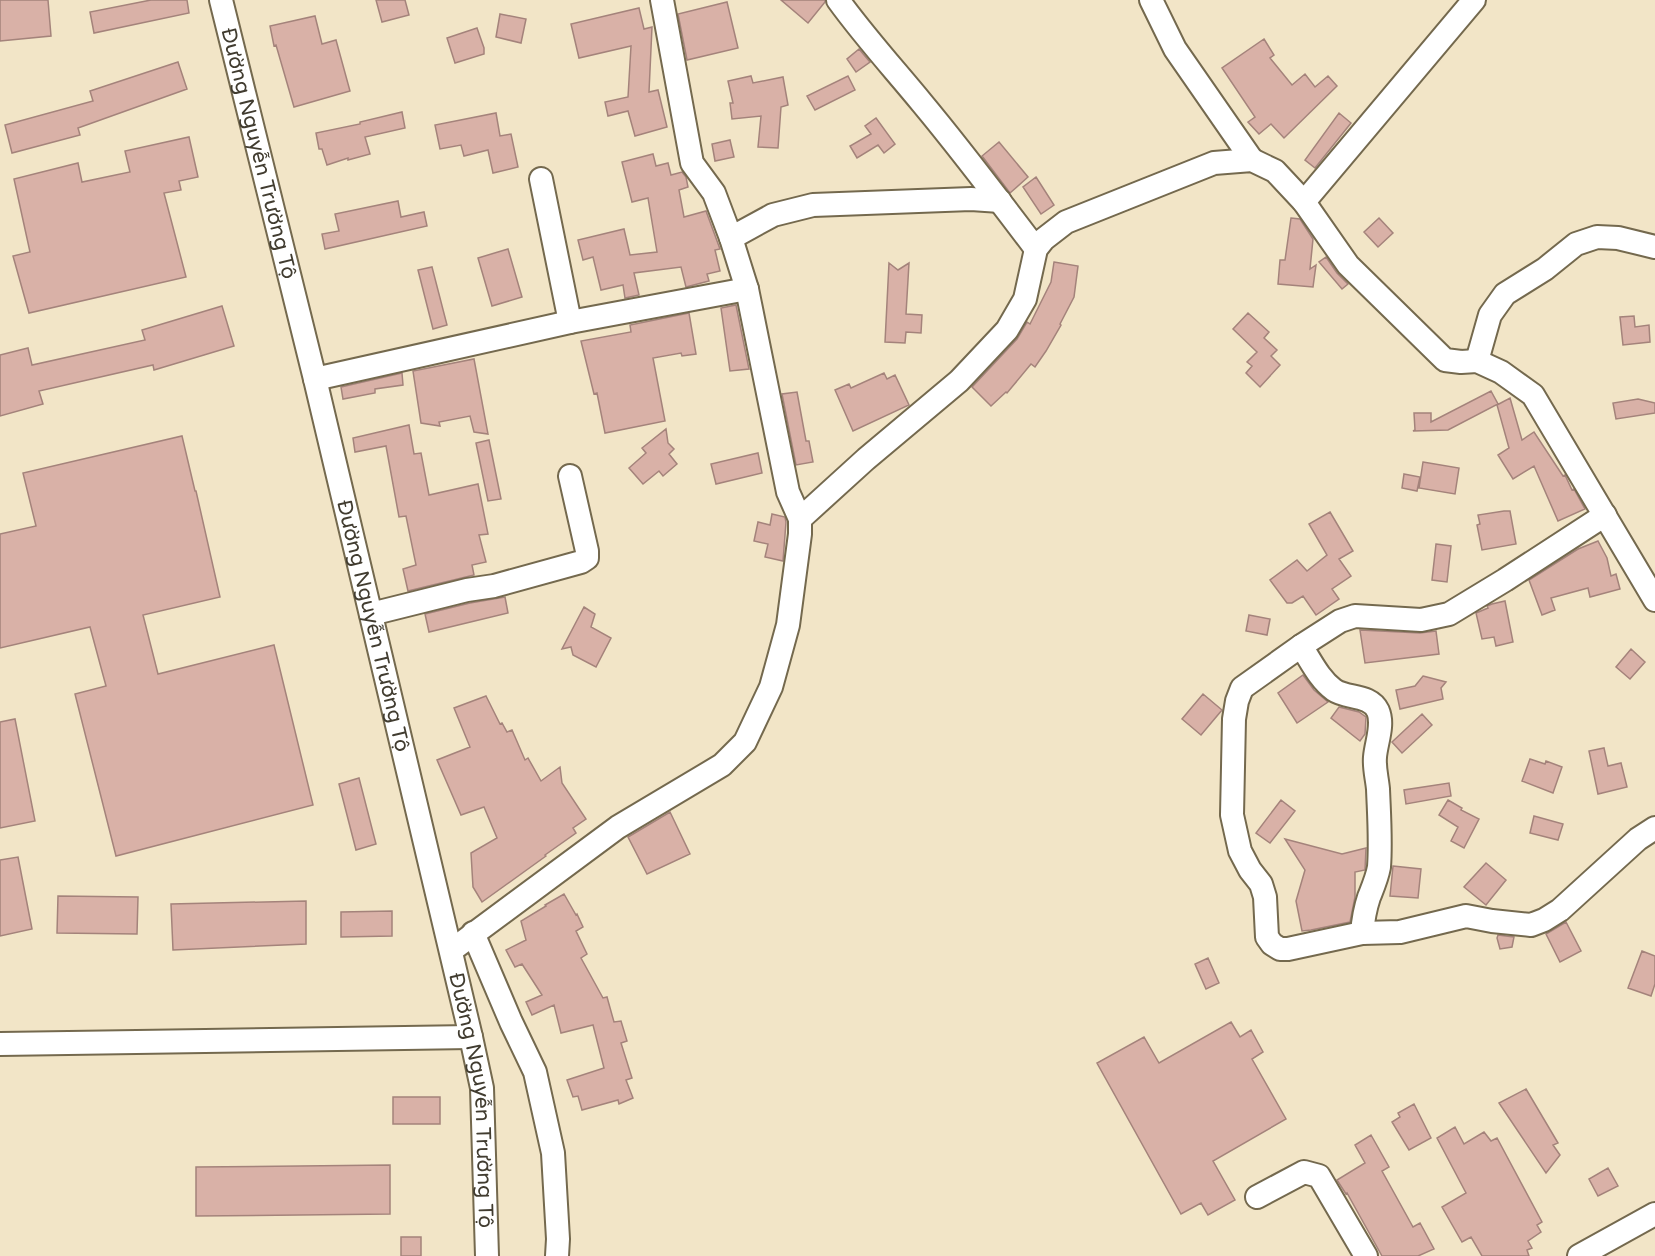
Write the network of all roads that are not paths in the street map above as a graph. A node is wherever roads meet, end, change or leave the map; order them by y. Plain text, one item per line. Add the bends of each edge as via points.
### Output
1 (221, 0) edge
2 (662, 0) edge
3 (838, 0) edge
4 (1151, 0) edge
5 (1474, 0) edge
6 (1252, 160) junction
7 (541, 179) dead end
8 (1000, 201) junction
9 (1304, 202) junction
10 (731, 238) junction
11 (1655, 247) edge
12 (1036, 249) junction
13 (747, 289) junction
14 (570, 321) junction
15 (1477, 361) junction
16 (315, 379) junction
17 (570, 476) dead end
18 (1605, 515) junction
19 (800, 519) junction
20 (1655, 600) edge
21 (371, 614) junction
22 (1301, 646) junction
23 (1655, 828) edge
24 (473, 933) junction
25 (1362, 933) junction
26 (452, 950) junction
27 (471, 1037) junction
28 (0, 1044) edge
29 (1257, 1197) dead end
30 (1655, 1214) edge
31 (487, 1256) edge
32 (557, 1256) edge
33 (1366, 1256) edge
34 (1579, 1256) edge

1 - 16 street, Đường Nguyễn Trường Tộ
2 - 10 street via 692,163 714,193
3 - 8 street
4 - 6 street via 1175,49
5 - 9 street
6 - 9 street via 1275,171
6 - 12 street via 1214,163 1066,222
7 - 14 street
8 - 10 street via 813,205 773,215
8 - 12 street
9 - 15 street via 1348,265 1445,360
10 - 13 street
11 - 15 street via 1597,237 1576,244 1506,294 1490,315
12 - 19 street via 1025,299 1007,330 959,381
13 - 14 street
13 - 19 street via 788,492
14 - 16 street
15 - 18 street via 1501,372 1533,395
16 - 21 street, Đường Nguyễn Trường Tộ
17 - 21 street via 587,551 581,562
18 - 20 street
18 - 22 street via 1449,614 1421,620 1355,616
19 - 24 street via 788,625 771,687 745,742 722,765 618,827
21 - 26 street, Đường Nguyễn Trường Tộ
22 - 25 street via 1323,681 1336,692 1371,703 1378,712 1374,767 1380,823 1378,867
22 - 25 street via 1242,688 1237,701 1234,826 1240,851 1261,884 1272,944 1288,949
23 - 25 street via 1560,910 1532,925 1466,916 1400,932
24 - 26 street
24 - 32 street via 535,1072 553,1153
26 - 27 street, Đường Nguyễn Trường Tộ
27 - 28 street
27 - 31 street, Đường Nguyễn Trường Tộ via 482,1089
29 - 33 street via 1304,1172 1319,1176
30 - 34 street

